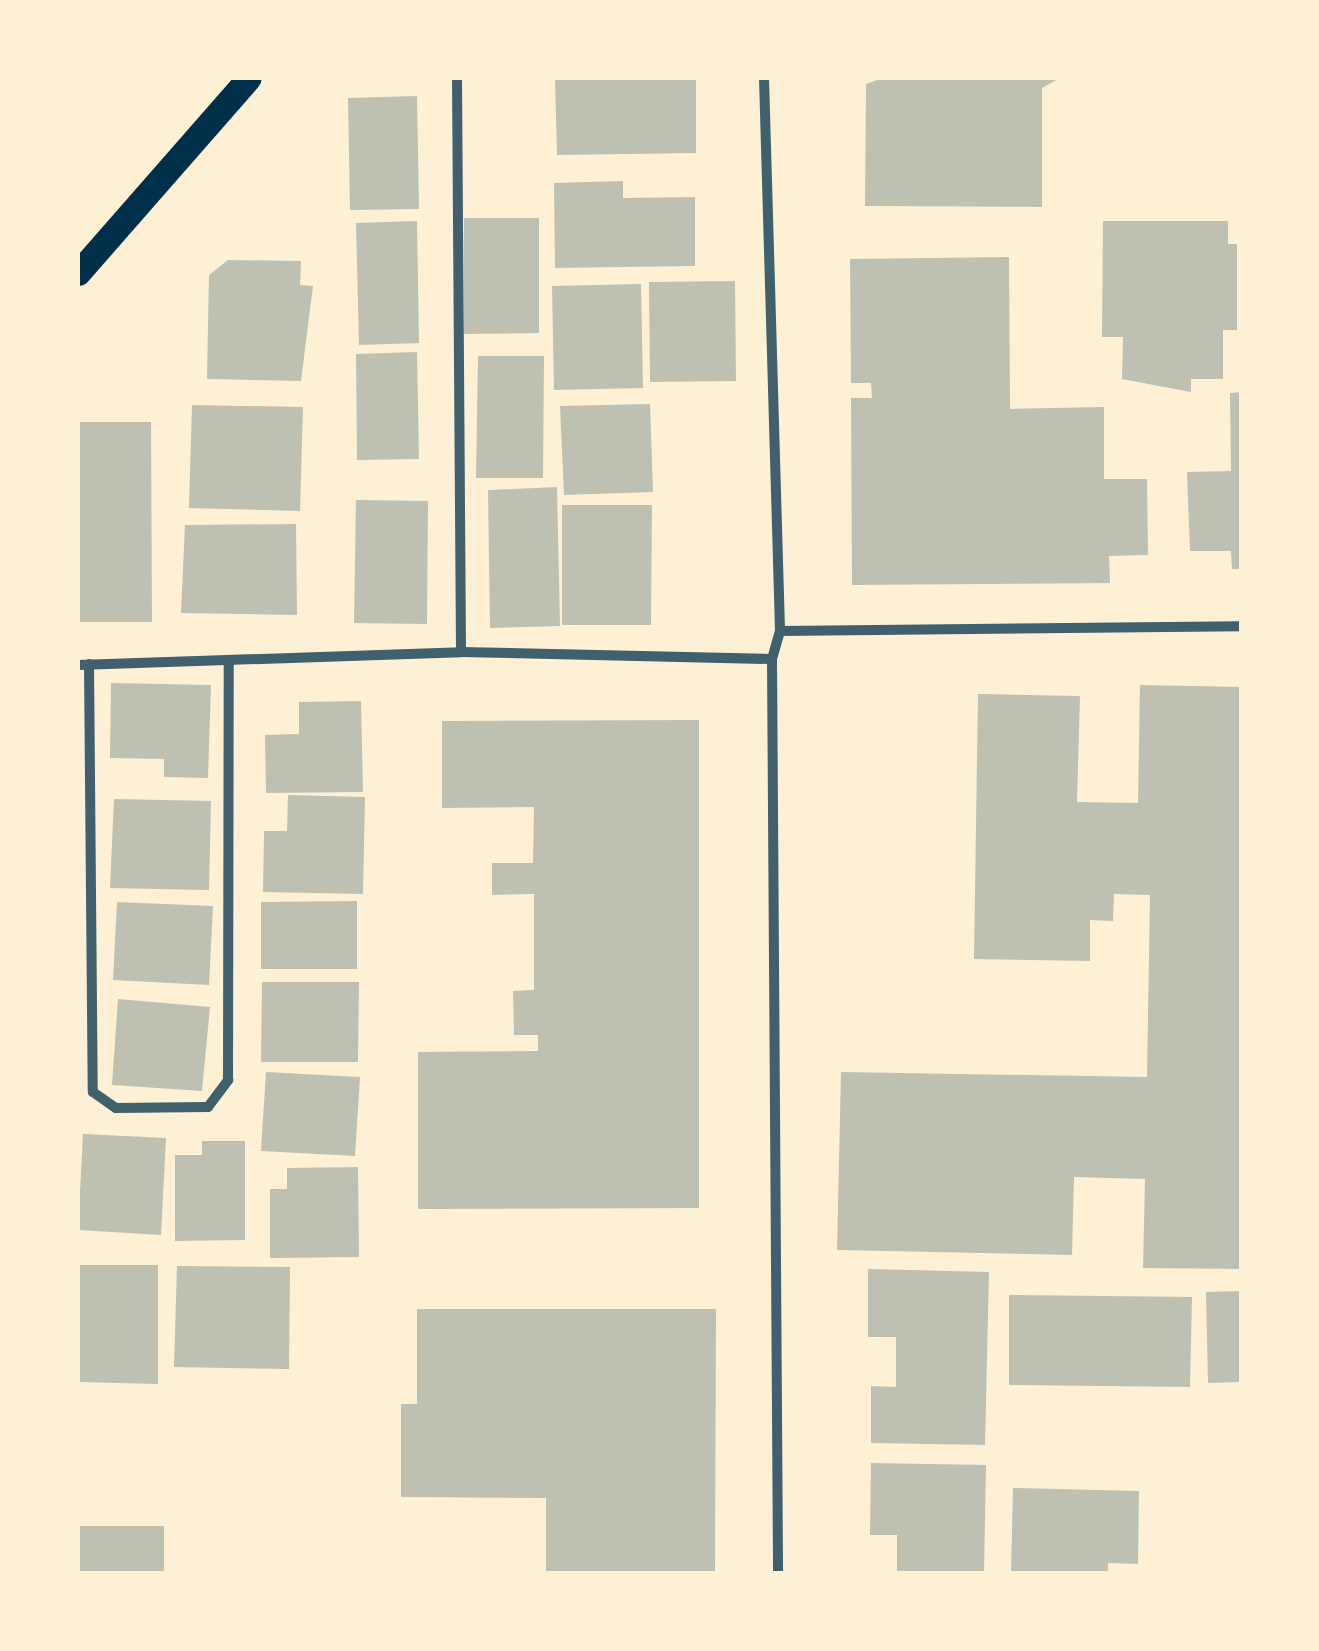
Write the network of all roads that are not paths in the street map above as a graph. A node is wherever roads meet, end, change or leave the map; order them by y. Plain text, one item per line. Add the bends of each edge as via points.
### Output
1 (249, 78) edge
2 (457, 78) edge
3 (764, 78) edge
4 (78, 273) edge
5 (1242, 626) edge
6 (780, 630) junction
7 (460, 652) junction
8 (772, 659) junction
9 (229, 661) junction
10 (83, 665) edge
11 (778, 1574) edge

1 - 4 main road
2 - 7 street
3 - 6 street
5 - 6 street
6 - 8 street
7 - 8 street
7 - 9 street
8 - 11 street
9 - 10 street
9 - 10 street via 228,1080 208,1106 116,1108 93,1092

